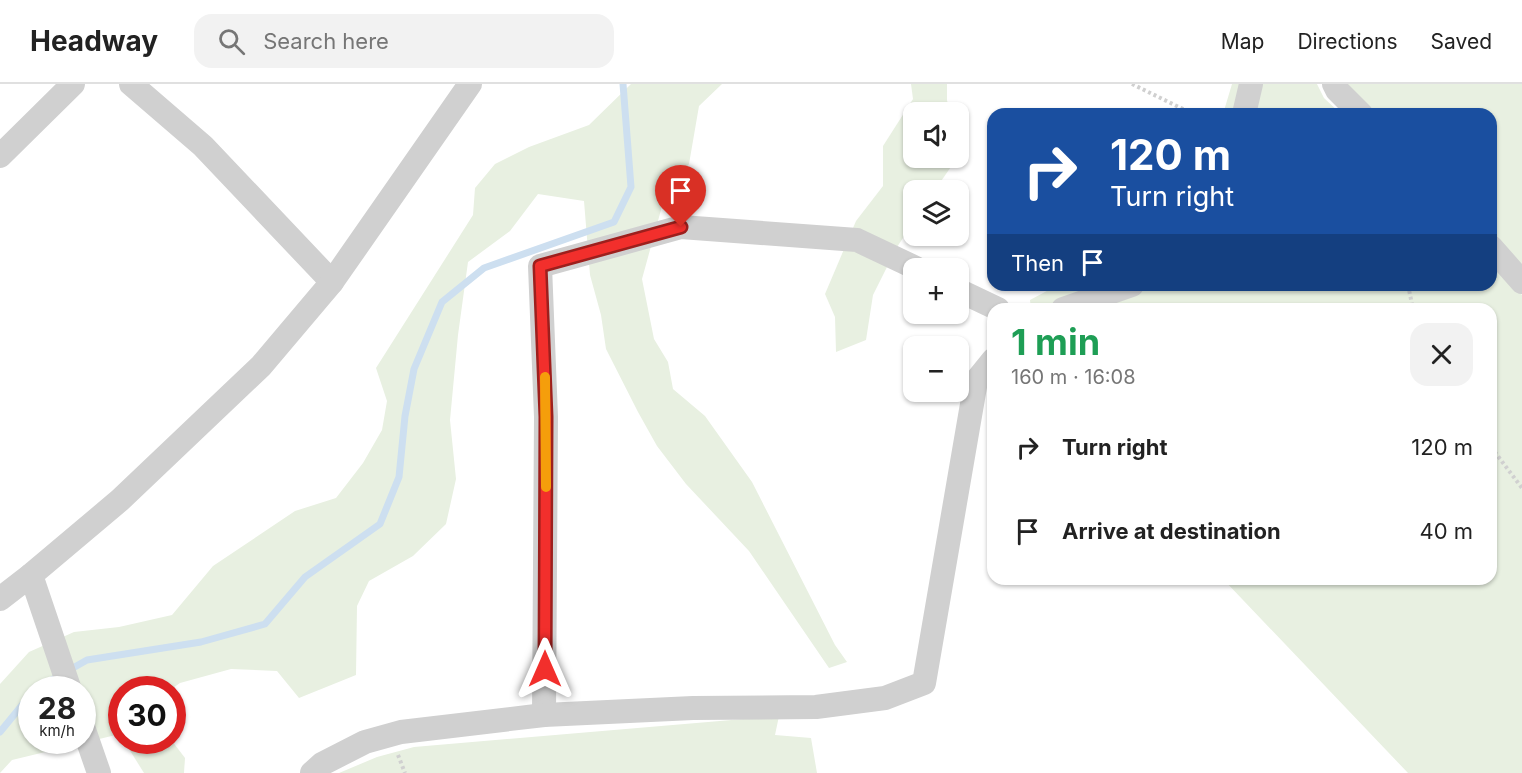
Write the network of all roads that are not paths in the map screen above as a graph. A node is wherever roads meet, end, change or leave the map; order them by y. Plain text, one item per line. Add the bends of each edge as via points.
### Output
1 (73, 84) edge
2 (131, 84) edge
3 (470, 84) edge
4 (1251, 84) edge
5 (1334, 84) edge
6 (1245, 108) edge
7 (1355, 108) edge
8 (0, 156) edge
9 (1497, 254) edge
10 (903, 262) edge
11 (332, 282) junction
12 (1522, 282) edge
13 (1115, 291) edge
14 (969, 295) edge
15 (1081, 303) edge
16 (987, 304) edge
17 (987, 367) edge
18 (31, 575) junction
19 (0, 599) edge
20 (65, 676) edge
21 (544, 715) junction
22 (92, 754) edge
23 (99, 773) edge
24 (312, 773) edge

1 - 8 street
2 - 11 street via 202,146
3 - 11 street
4 - 6 street
5 - 7 street
9 - 12 street
10 - 21 street via 857,240 681,227 540,266 546,417
11 - 18 street via 261,366 120,500
13 - 15 street
14 - 16 street
17 - 21 street via 976,381 924,683 885,699 816,707
18 - 19 street
18 - 20 street
21 - 24 street via 400,732 365,742
22 - 23 street

